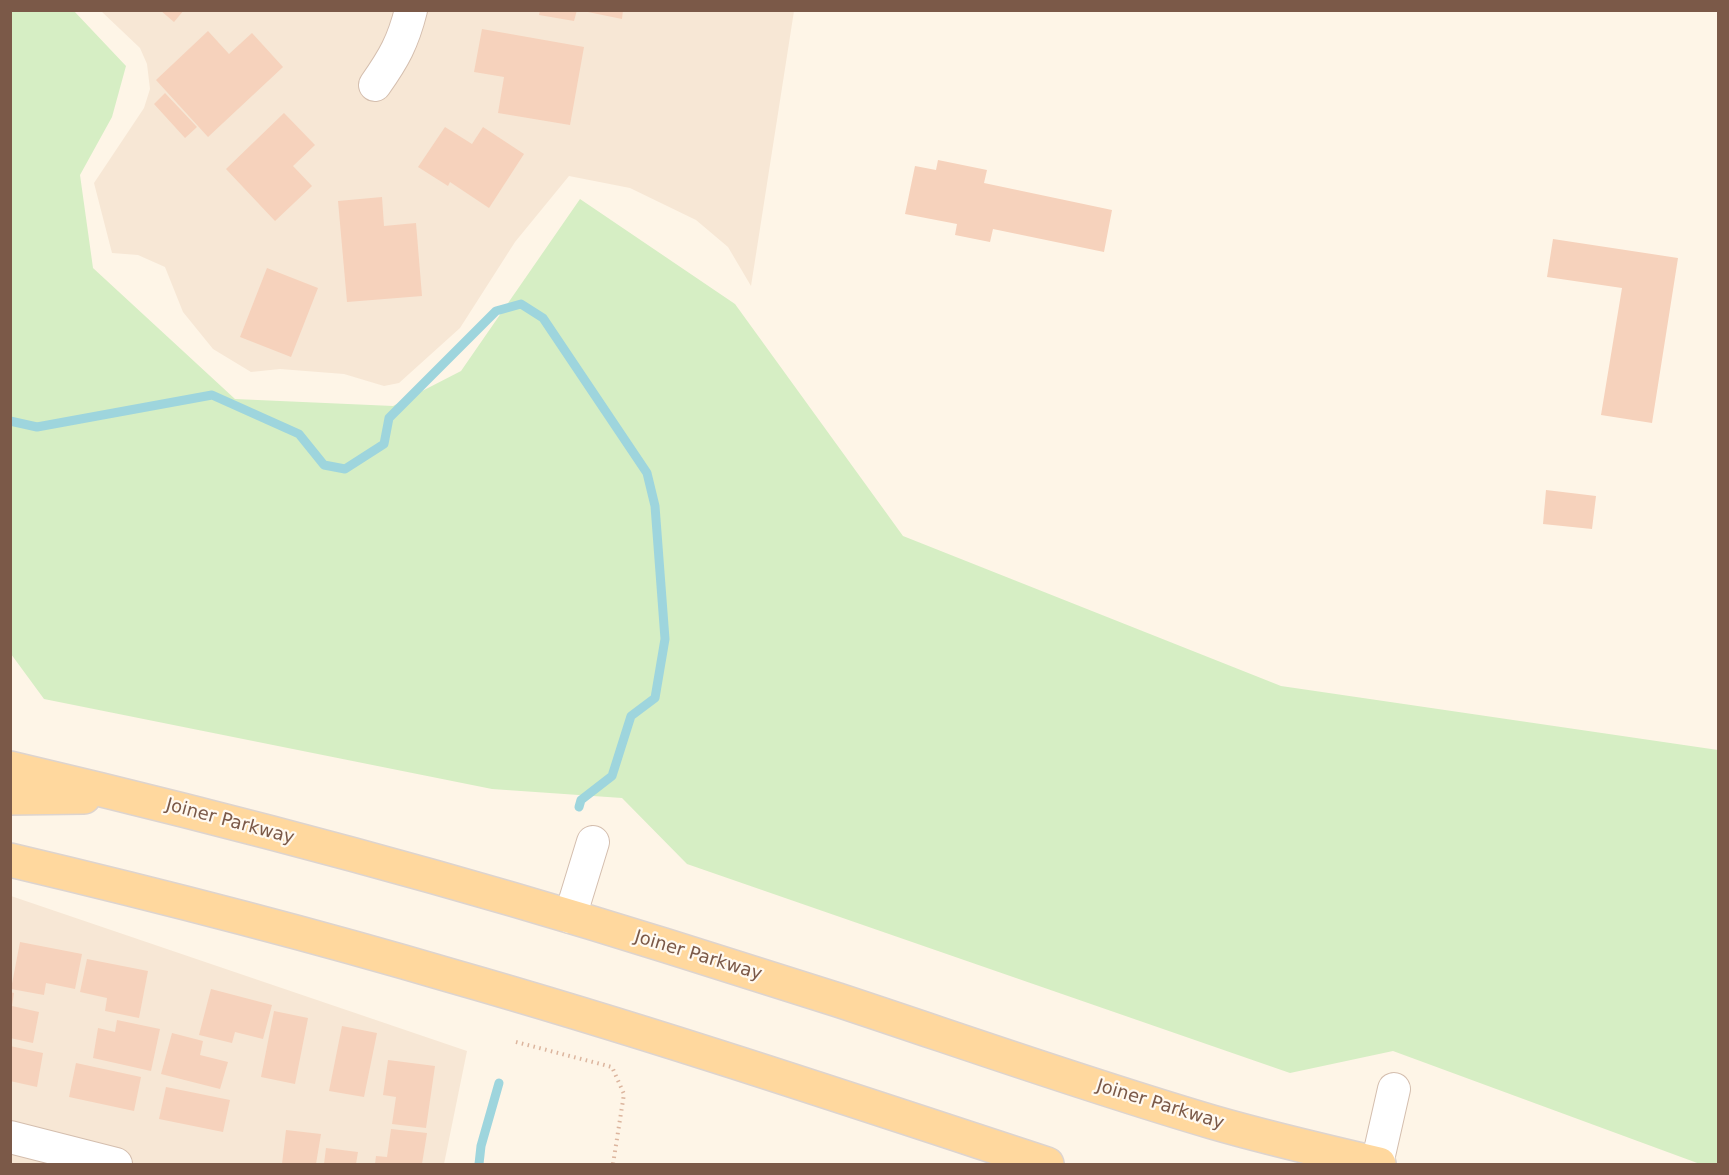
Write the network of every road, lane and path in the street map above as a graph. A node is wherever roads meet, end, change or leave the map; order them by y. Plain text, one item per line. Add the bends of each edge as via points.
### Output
1 (411, 10) edge
2 (375, 85) dead end
3 (10, 768) edge
4 (130, 796) junction
5 (10, 798) edge
6 (593, 842) dead end
7 (10, 860) edge
8 (570, 917) junction
9 (516, 1042) dead end
10 (1394, 1089) dead end
11 (10, 1137) edge
12 (116, 1164) edge
13 (613, 1164) edge
14 (1047, 1164) edge
15 (1378, 1164) edge

1 - 2 street via 405,34
3 - 4 main road, Joiner Parkway
4 - 5 main road
4 - 8 main road, Joiner Parkway
6 - 8 street
7 - 14 main road via 454,976
8 - 15 main road, Joiner Parkway via 1150,1103
9 - 13 path via 612,1067 624,1094
10 - 15 street
11 - 12 street

